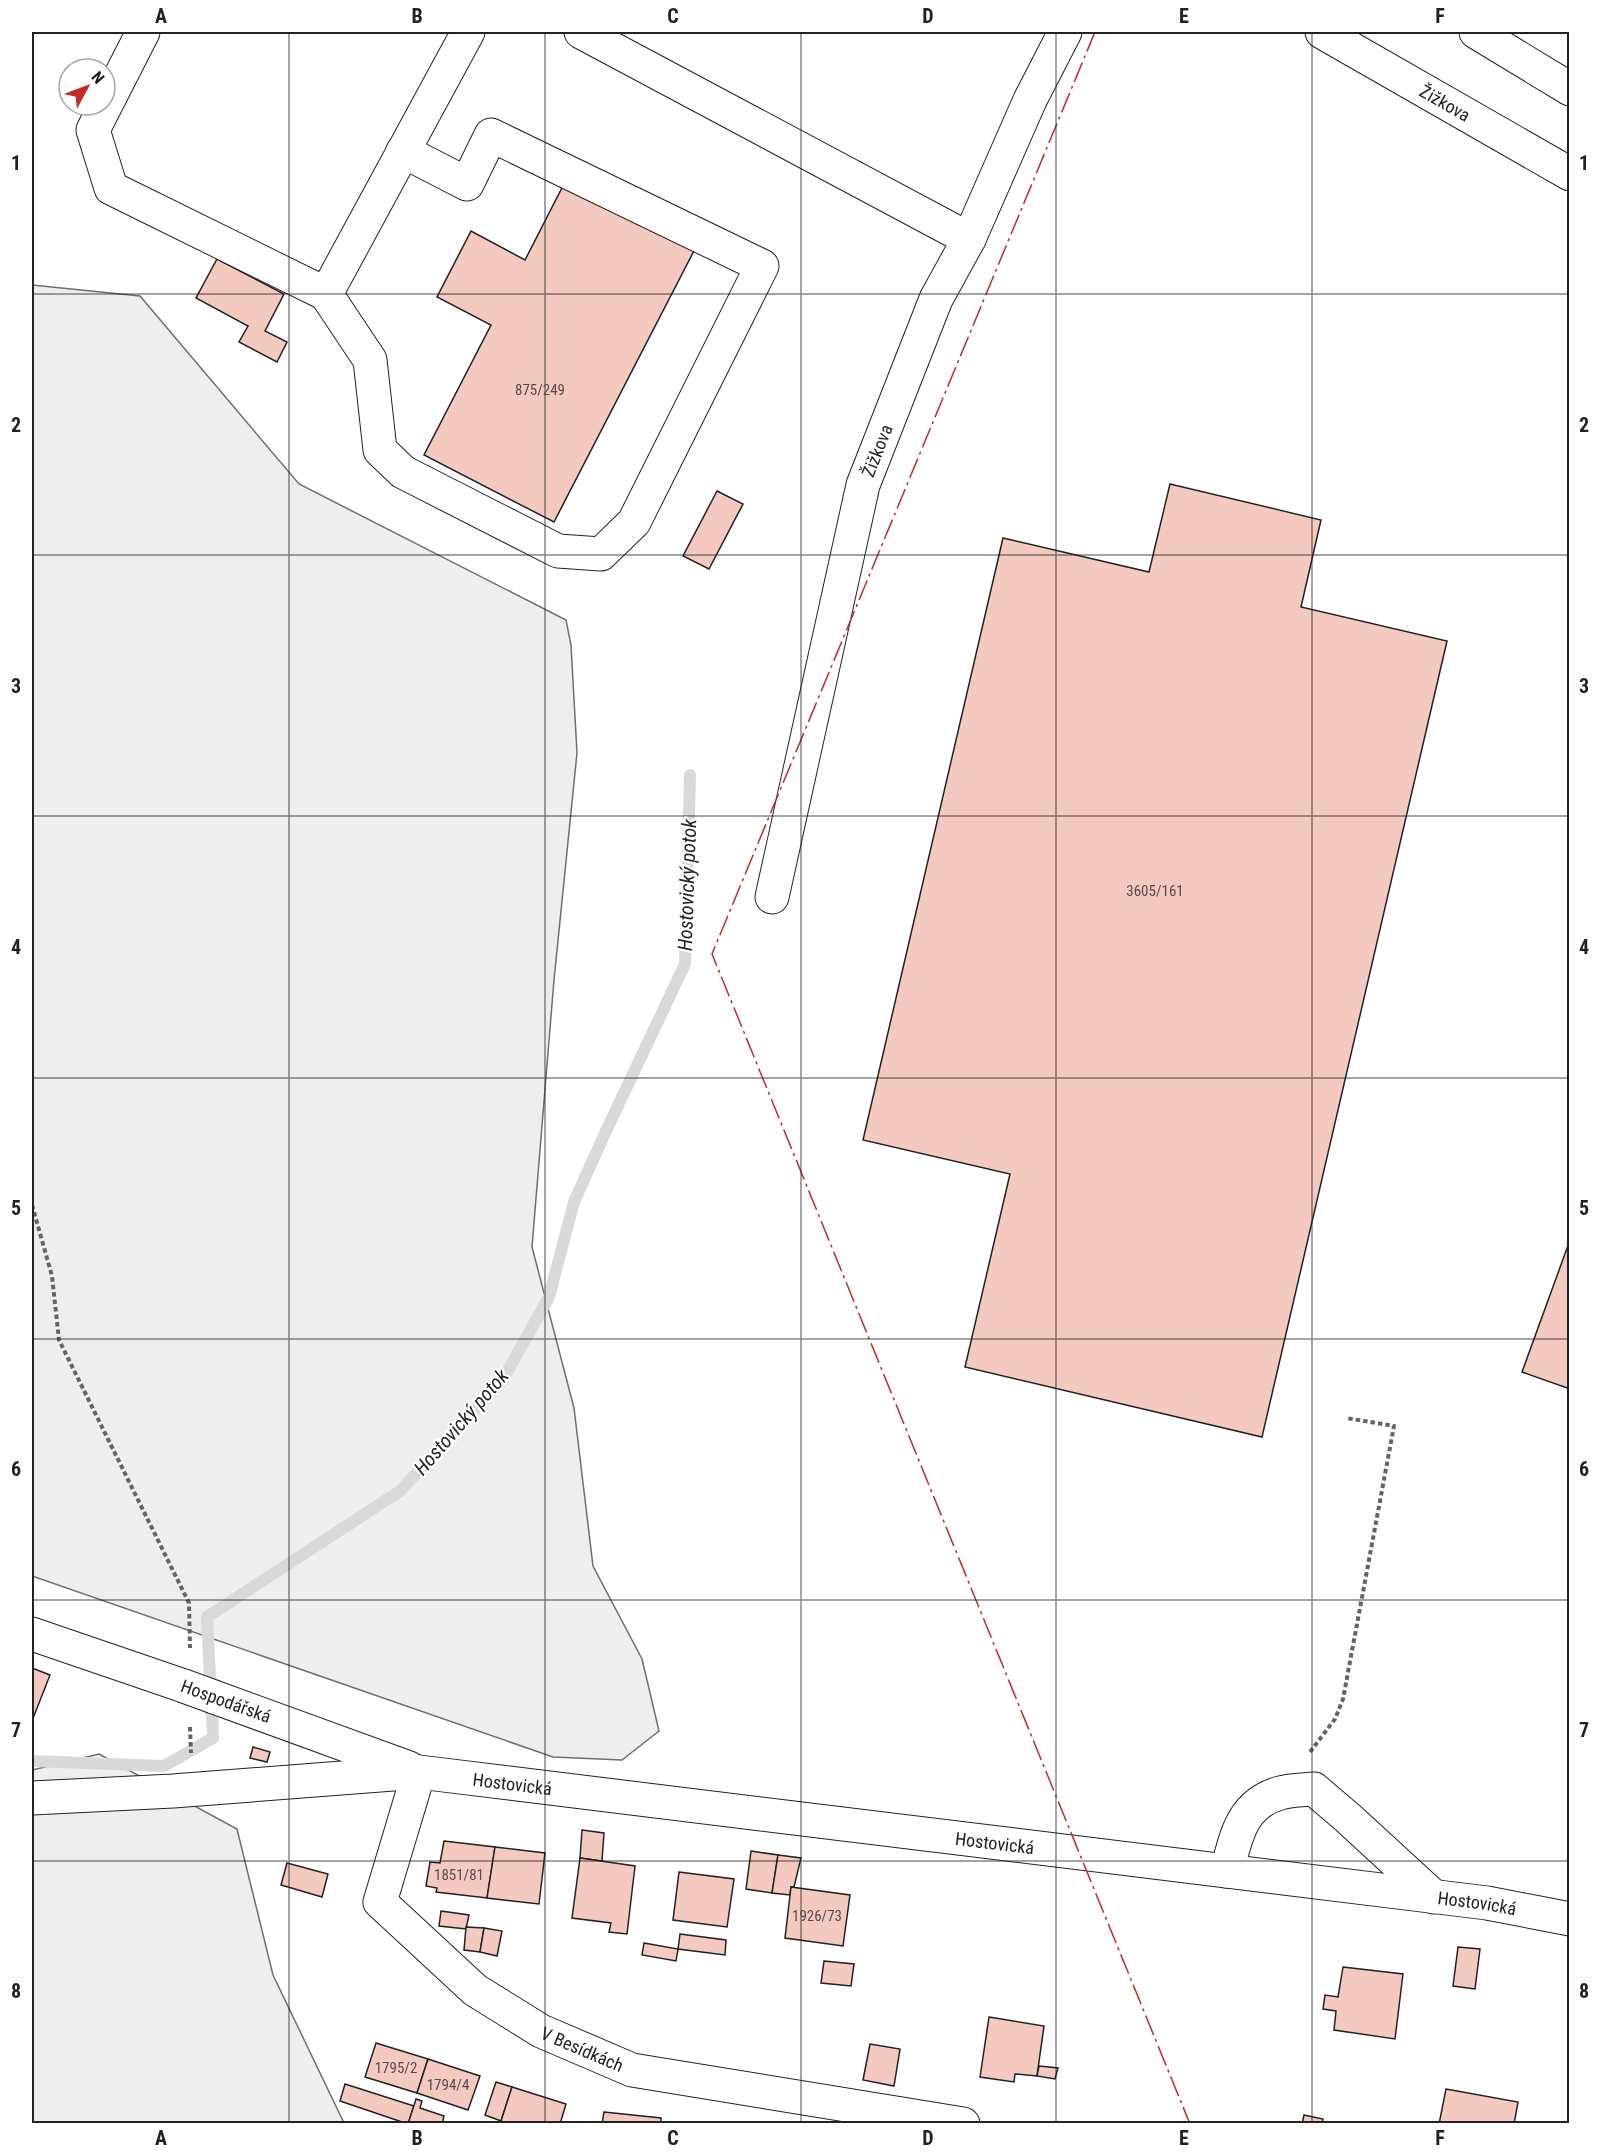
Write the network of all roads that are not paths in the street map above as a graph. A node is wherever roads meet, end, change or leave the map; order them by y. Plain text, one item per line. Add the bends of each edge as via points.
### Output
1 (143, 32) edge
2 (468, 32) edge
3 (581, 32) edge
4 (1065, 32) edge
5 (1322, 32) edge
6 (1476, 32) edge
7 (1569, 89) edge
8 (403, 152) junction
9 (1569, 174) edge
10 (969, 239) junction
11 (326, 294) junction
12 (772, 897) dead end
13 (32, 1634) edge
14 (419, 1772) junction
15 (32, 1798) edge
16 (1227, 1871) junction
17 (1434, 1897) junction
18 (1569, 1919) edge
19 (963, 2124) edge

1 - 11 street via 93,130 111,188
2 - 8 street
3 - 10 street
4 - 10 street, Žižkova via 1030,100
5 - 9 street, Žižkova
6 - 7 street
8 - 11 street
8 - 11 street via 467,184 491,135 762,266 634,522 601,554 558,551 403,472 380,450 370,360
10 - 12 street, Žižkova via 936,299 863,485
13 - 14 street, Hospodářská
14 - 15 street
14 - 16 street, Hostovická
14 - 19 street, V Besídkách via 380,1902 475,1990 541,2031 632,2070
16 - 17 street, Hostovická
16 - 17 street via 1238,1830 1256,1804 1280,1793 1314,1789
17 - 18 street, Hostovická

